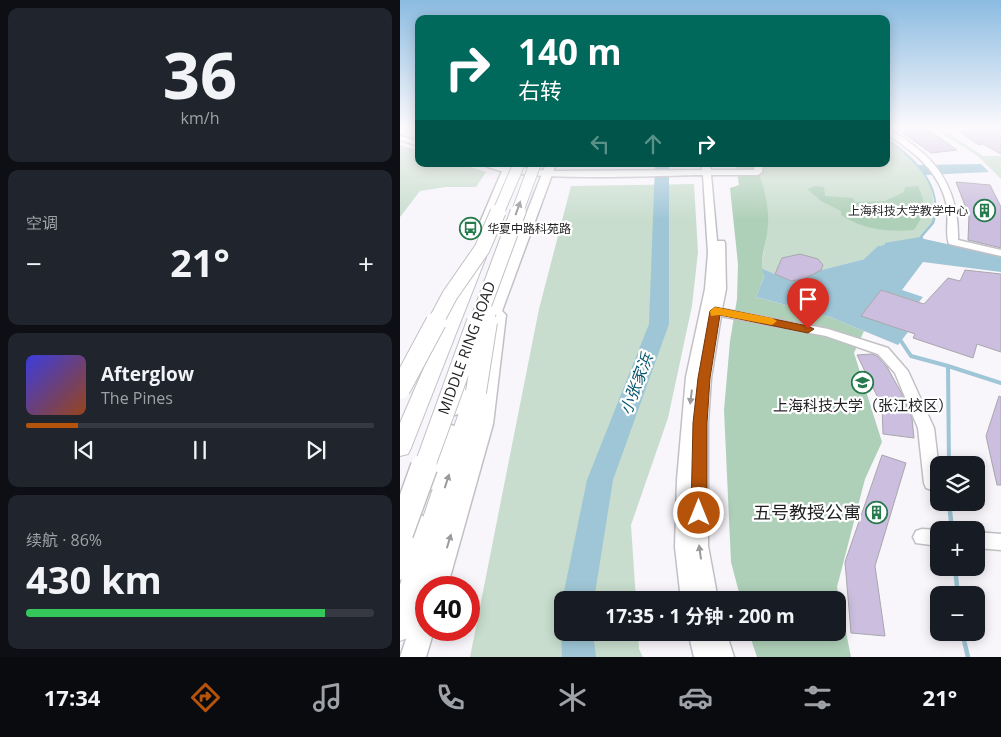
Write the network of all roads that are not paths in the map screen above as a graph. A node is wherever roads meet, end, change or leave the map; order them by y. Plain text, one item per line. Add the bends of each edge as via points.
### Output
1 (923, 159) edge
2 (510, 167) edge
3 (759, 167) edge
4 (546, 170) edge
5 (710, 170) edge
6 (482, 250) junction
7 (1001, 253) edge
8 (494, 275) junction
9 (502, 292) junction
10 (456, 299) junction
11 (715, 311) junction
12 (400, 370) edge
13 (400, 389) edge
14 (400, 423) edge
15 (400, 448) edge
16 (931, 456) edge
17 (400, 533) edge
18 (985, 541) edge
19 (1001, 542) edge
20 (400, 569) edge
21 (439, 576) edge
22 (690, 591) edge
23 (706, 591) edge
24 (400, 627) edge
25 (418, 641) edge
26 (701, 641) edge
27 (719, 641) edge
28 (413, 657) edge
29 (705, 657) edge
30 (723, 657) edge

1 - 7 street via 938,175 952,202 955,220 953,242
2 - 4 street
2 - 6 highway, MIDDLE RING ROAD, bridge
2 - 10 main road
3 - 5 street via 758,172
4 - 5 street via 681,174
8 -> 4 highway, MIDDLE RING ROAD, bridge
4 - 9 main road
5 - 11 street via 722,253
5 -> 22 street via 711,289 693,377 685,480 684,547
6 - 13 highway, bridge via 450,295
6 - 15 highway, MIDDLE RING ROAD, bridge
8 - 17 highway, MIDDLE RING ROAD, bridge
24 -> 8 highway, bridge via 476,392
9 - 20 main road via 455,410
21 -> 9 main road via 484,424
10 - 12 main road
10 - 14 main road
11 - 16 street via 828,333 883,351 901,371 926,428
23 -> 11 street via 699,546 700,423
18 - 19 street
25 - 28 main road
26 - 29 street
27 - 30 street

